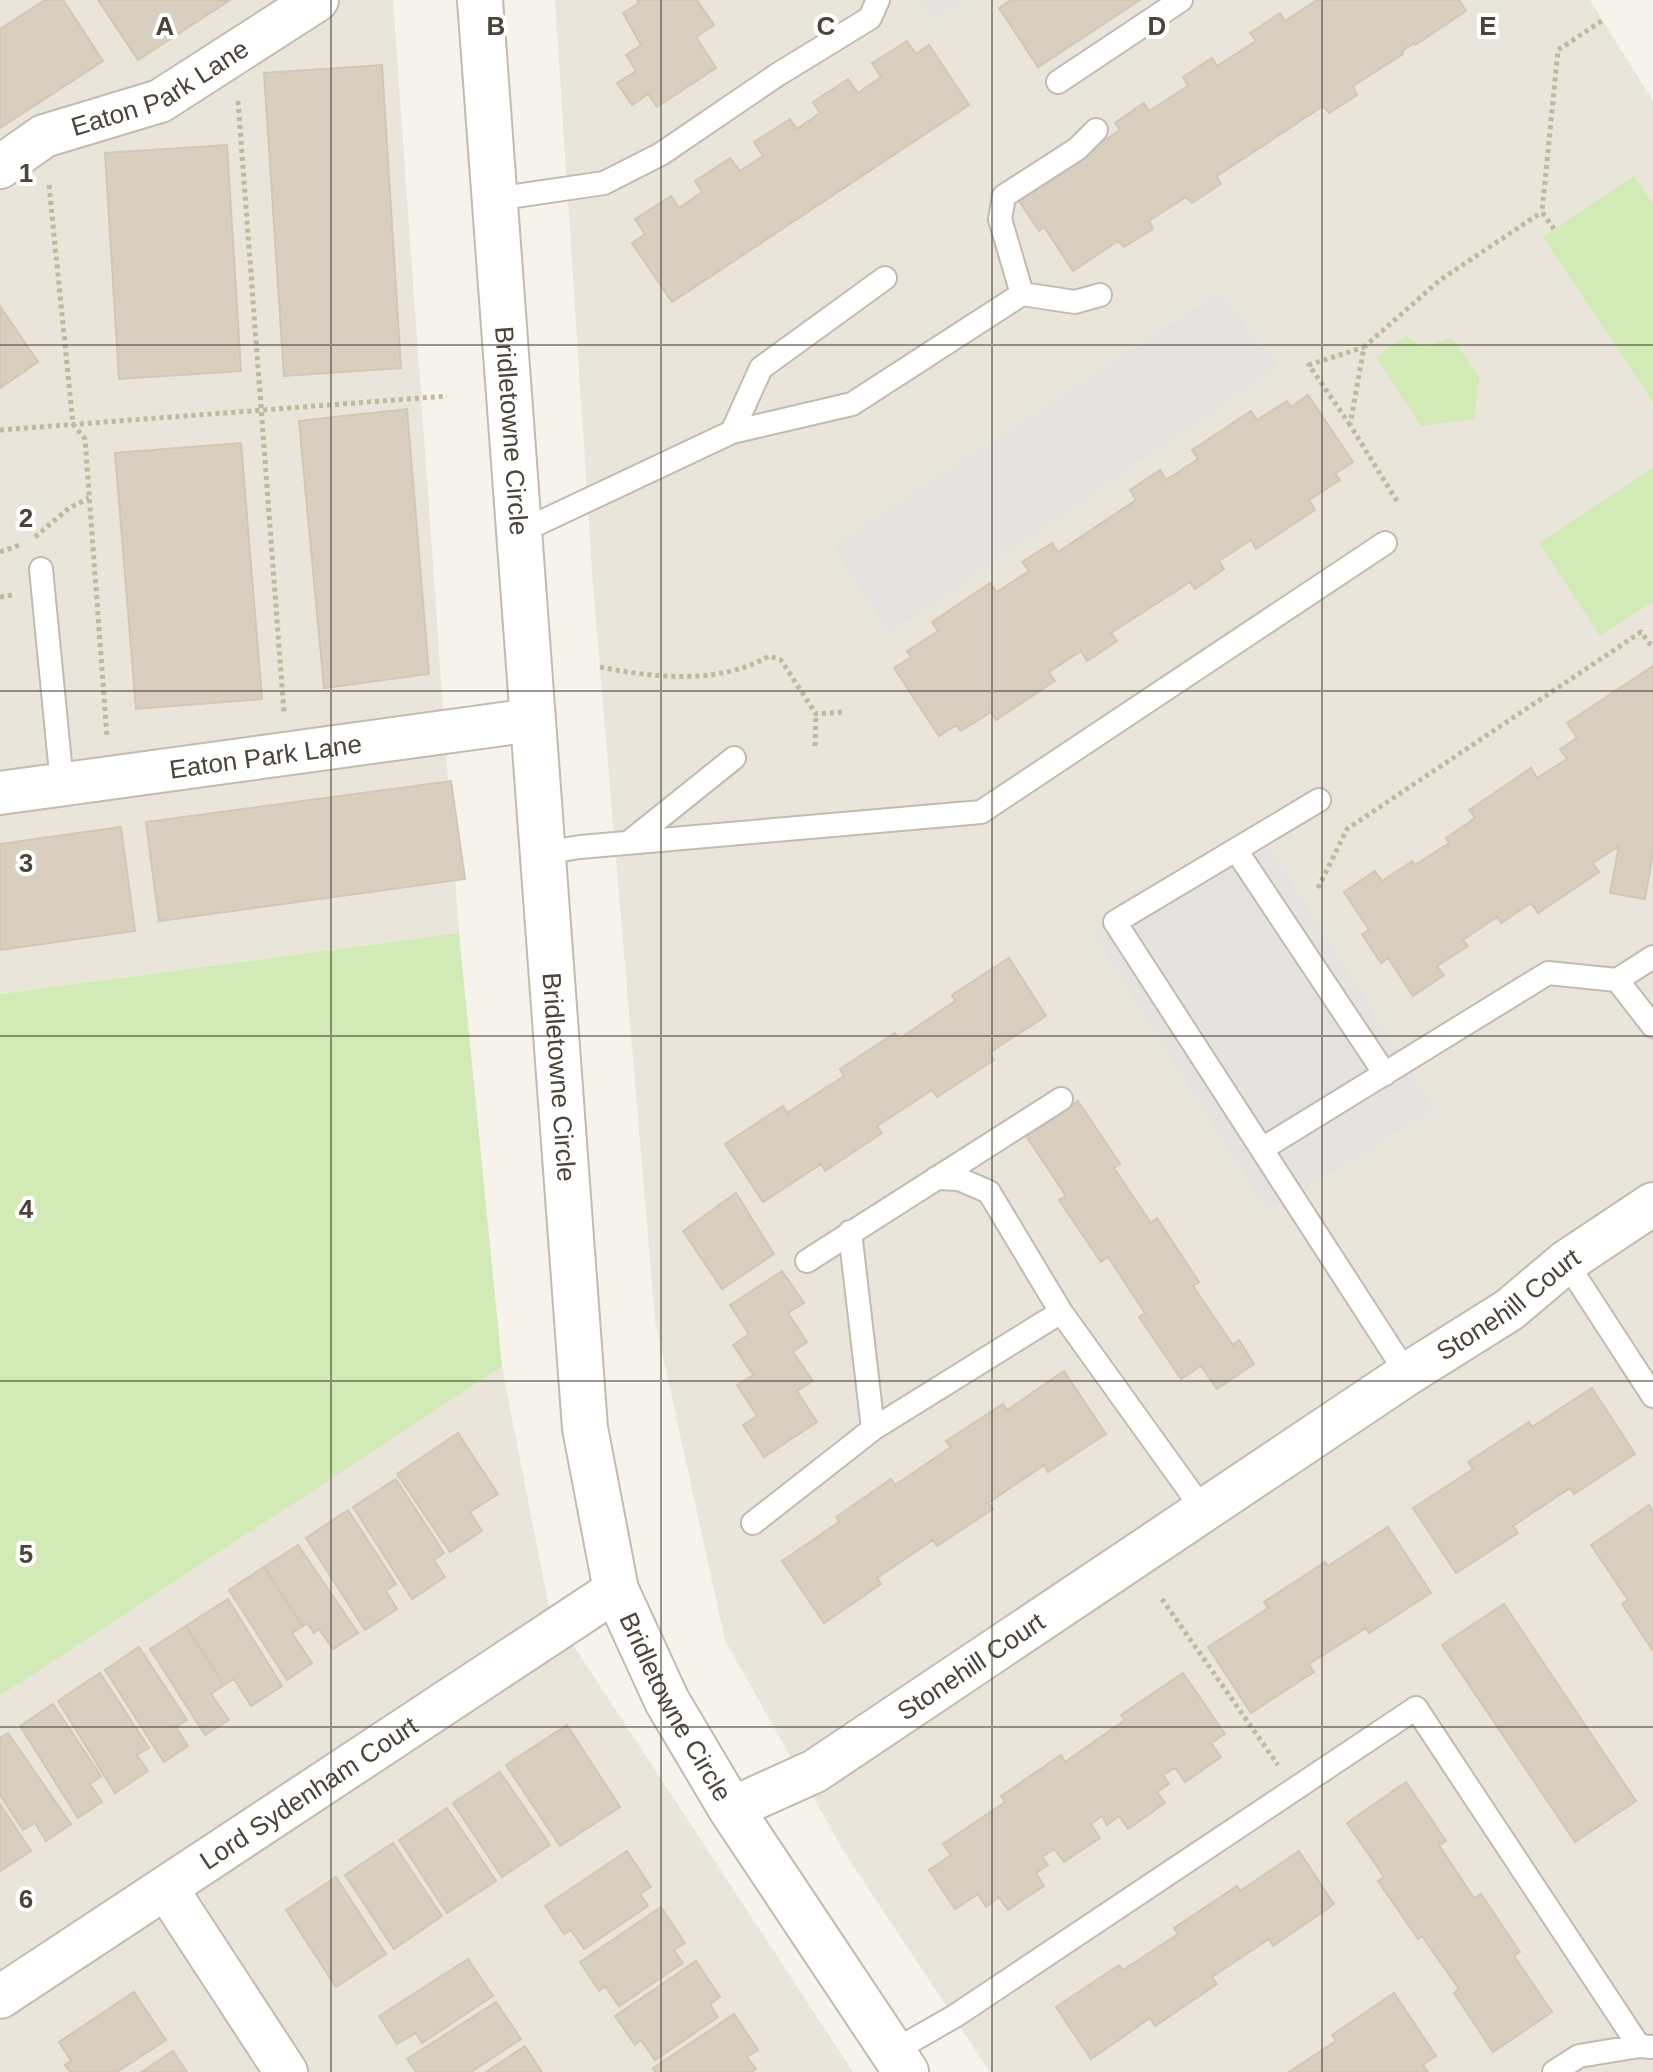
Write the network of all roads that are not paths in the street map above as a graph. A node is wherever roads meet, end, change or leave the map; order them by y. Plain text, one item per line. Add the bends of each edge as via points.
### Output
1 (317, 0) edge
2 (480, 0) edge
3 (878, 0) edge
4 (1181, 0) edge
5 (1058, 82) dead end
6 (1096, 130) dead end
7 (0, 167) edge
8 (496, 199) junction
9 (885, 278) dead end
10 (1022, 294) junction
11 (1100, 295) dead end
12 (732, 432) junction
13 (520, 532) junction
14 (1385, 543) dead end
15 (41, 569) dead end
16 (532, 720) junction
17 (734, 758) dead end
18 (62, 784) junction
19 (0, 793) edge
20 (1319, 800) dead end
21 (628, 843) junction
22 (1236, 850) junction
23 (543, 853) junction
24 (1653, 957) edge
25 (1617, 980) junction
26 (1653, 1026) edge
27 (1385, 1074) junction
28 (1061, 1099) dead end
29 (1262, 1149) junction
30 (936, 1178) junction
31 (1653, 1204) edge
32 (850, 1232) junction
33 (807, 1261) dead end
34 (1566, 1262) junction
35 (1061, 1312) junction
36 (1407, 1374) junction
37 (1653, 1396) edge
38 (873, 1429) junction
39 (1204, 1511) junction
40 (753, 1523) dead end
41 (616, 1590) junction
42 (731, 1809) junction
43 (166, 1888) junction
44 (0, 1997) edge
45 (1646, 2047) edge
46 (899, 2062) edge
47 (286, 2072) edge
48 (1554, 2072) edge

1 - 7 street, Eaton Park Lane via 160,101 44,136
2 - 8 street, Bridletowne Circle
3 - 8 lane via 870,18 661,154 604,183
4 - 5 lane
6 - 10 lane via 1077,149 1004,196 1000,219
8 - 13 street, Bridletowne Circle
9 - 12 lane via 761,368
10 - 11 lane via 1075,302
10 - 12 lane via 852,404
12 - 13 lane
13 - 16 street, Bridletowne Circle
14 - 21 lane via 981,812
15 - 18 lane
16 - 18 street, Eaton Park Lane
16 - 23 street, Bridletowne Circle
17 - 21 lane
18 - 19 street, Eaton Park Lane
20 - 22 lane
21 - 23 lane
22 - 27 lane
22 - 29 lane via 1115,922
23 - 41 street, Bridletowne Circle via 585,1428
24 - 25 lane
25 - 26 lane
25 - 27 lane via 1548,973
27 - 29 lane
28 - 30 lane
29 - 36 lane
30 - 32 lane
30 - 35 lane via 959,1179 989,1192
31 - 34 street, Stonehill Court
32 - 33 lane
32 - 38 lane
34 - 36 street, Stonehill Court via 1509,1310
34 - 37 lane
35 - 38 lane
35 - 39 lane
36 - 39 street, Stonehill Court
38 - 40 lane
39 - 42 street, Stonehill Court via 815,1771
41 - 42 street, Bridletowne Circle via 667,1701
41 - 43 street, Lord Sydenham Court
42 - 46 street, Bridletowne Circle
43 - 44 street, Lord Sydenham Court
43 - 47 street
45 - 46 lane via 1416,1708 968,2007
45 - 48 lane via 1579,2056

